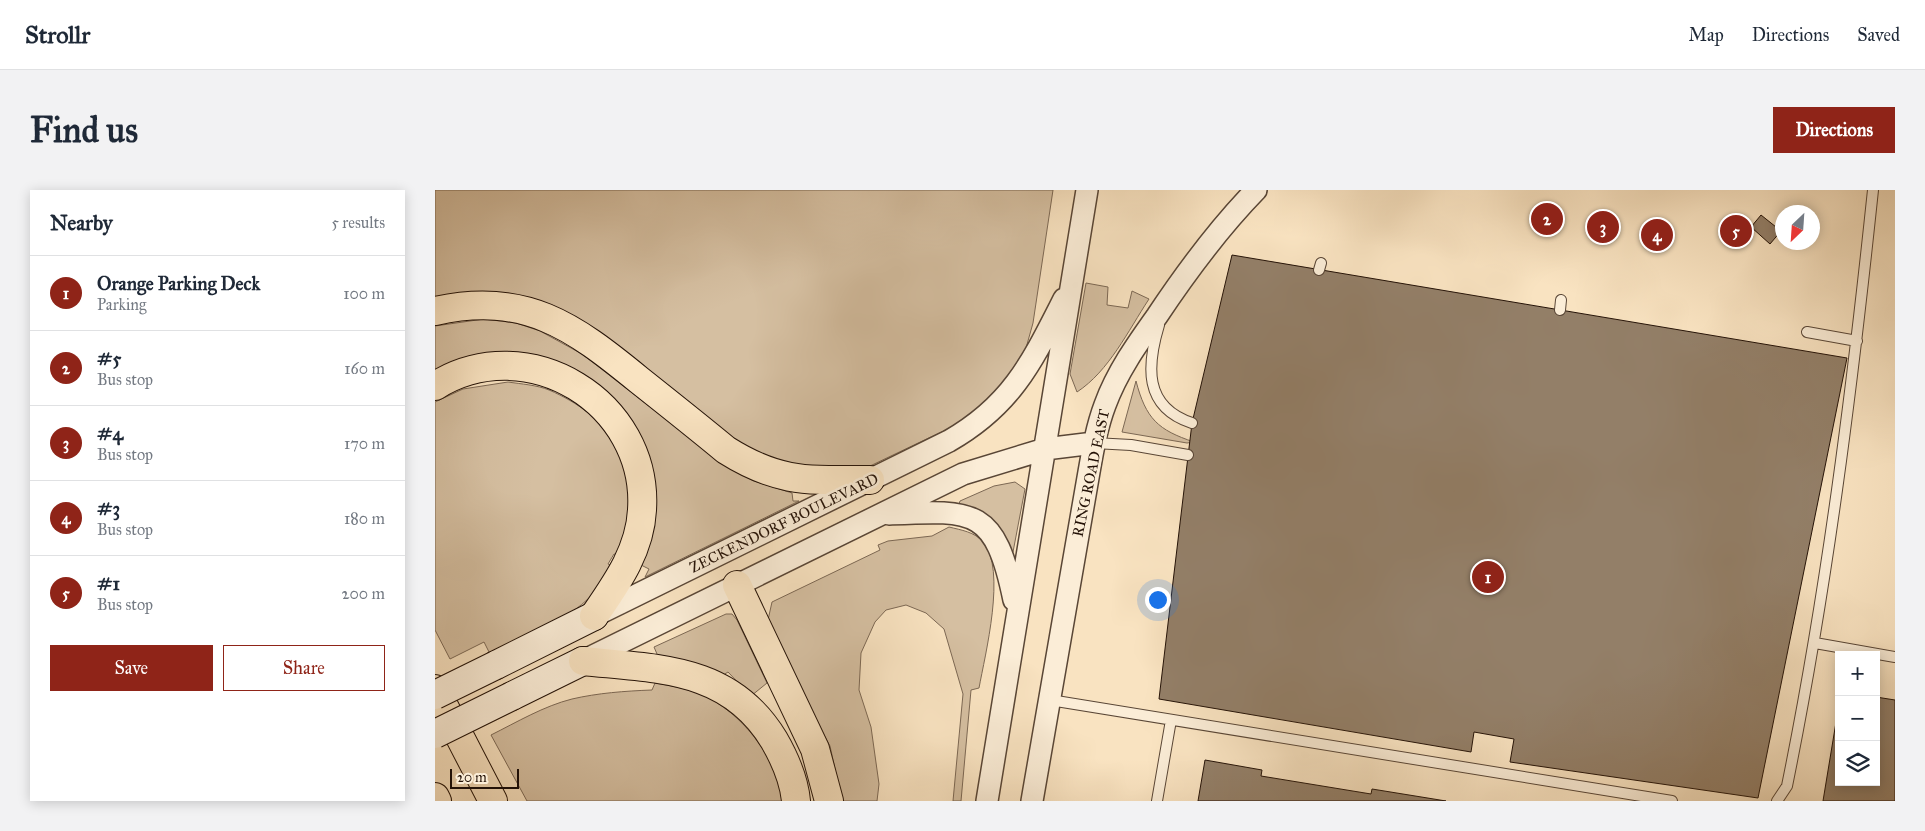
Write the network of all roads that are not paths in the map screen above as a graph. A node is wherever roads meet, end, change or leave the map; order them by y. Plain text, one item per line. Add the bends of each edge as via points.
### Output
1 (1087, 190) edge
2 (1256, 190) edge
3 (1873, 190) edge
4 (1072, 283) junction
5 (1165, 304) junction
6 (435, 312) edge
7 (1807, 332) dead end
8 (1857, 341) junction
9 (435, 386) edge
10 (1193, 423) dead end
11 (1095, 444) junction
12 (1045, 449) junction
13 (1188, 455) dead end
14 (870, 480) junction
15 (881, 514) junction
16 (737, 585) junction
17 (1017, 613) junction
18 (594, 616) junction
19 (1815, 643) junction
20 (1895, 657) edge
21 (583, 661) junction
22 (435, 689) edge
23 (435, 695) edge
24 (1050, 700) junction
25 (1171, 720) junction
26 (435, 734) edge
27 (487, 789) edge
28 (435, 797) edge
29 (437, 801) edge
30 (499, 801) edge
31 (796, 801) edge
32 (829, 801) edge
33 (987, 801) edge
34 (1032, 801) edge
35 (1157, 801) edge
36 (1672, 801) edge
37 (1777, 801) edge

1 - 4 street
2 - 5 street, RING ROAD EAST via 1205,248
3 - 8 lane
4 - 12 street
4 - 14 street, ZECKENDORF BOULEVARD via 1033,360 993,411 964,432
5 - 10 lane via 1153,343 1153,387 1166,407
5 - 11 street, RING ROAD EAST via 1113,385
6 - 14 highway via 464,306 495,306 543,316 595,344 726,450 749,464 800,480
7 - 8 lane
8 - 19 lane
9 - 18 highway via 482,368 514,366 543,371 583,390 619,426 639,470 642,513 637,540 628,562
11 - 12 street
11 - 13 lane via 1131,445
11 - 24 street, RING ROAD EAST
12 - 15 street via 963,474
12 - 17 street
14 - 18 street, ZECKENDORF BOULEVARD
15 - 16 street
15 - 17 street via 952,512 979,522 993,536 1004,556
16 - 21 street
16 - 32 highway via 815,749
17 - 33 street
18 - 23 main road, ZECKENDORF BOULEVARD, bridge
19 - 20 lane
19 - 37 lane via 1787,786
21 - 26 main road, bridge
21 - 31 highway via 679,672 729,693 748,707 769,732 786,763
22 - 27 highway
24 - 25 lane
24 - 34 street, RING ROAD EAST
25 - 35 lane
25 - 36 lane
27 - 30 highway
28 - 29 highway

